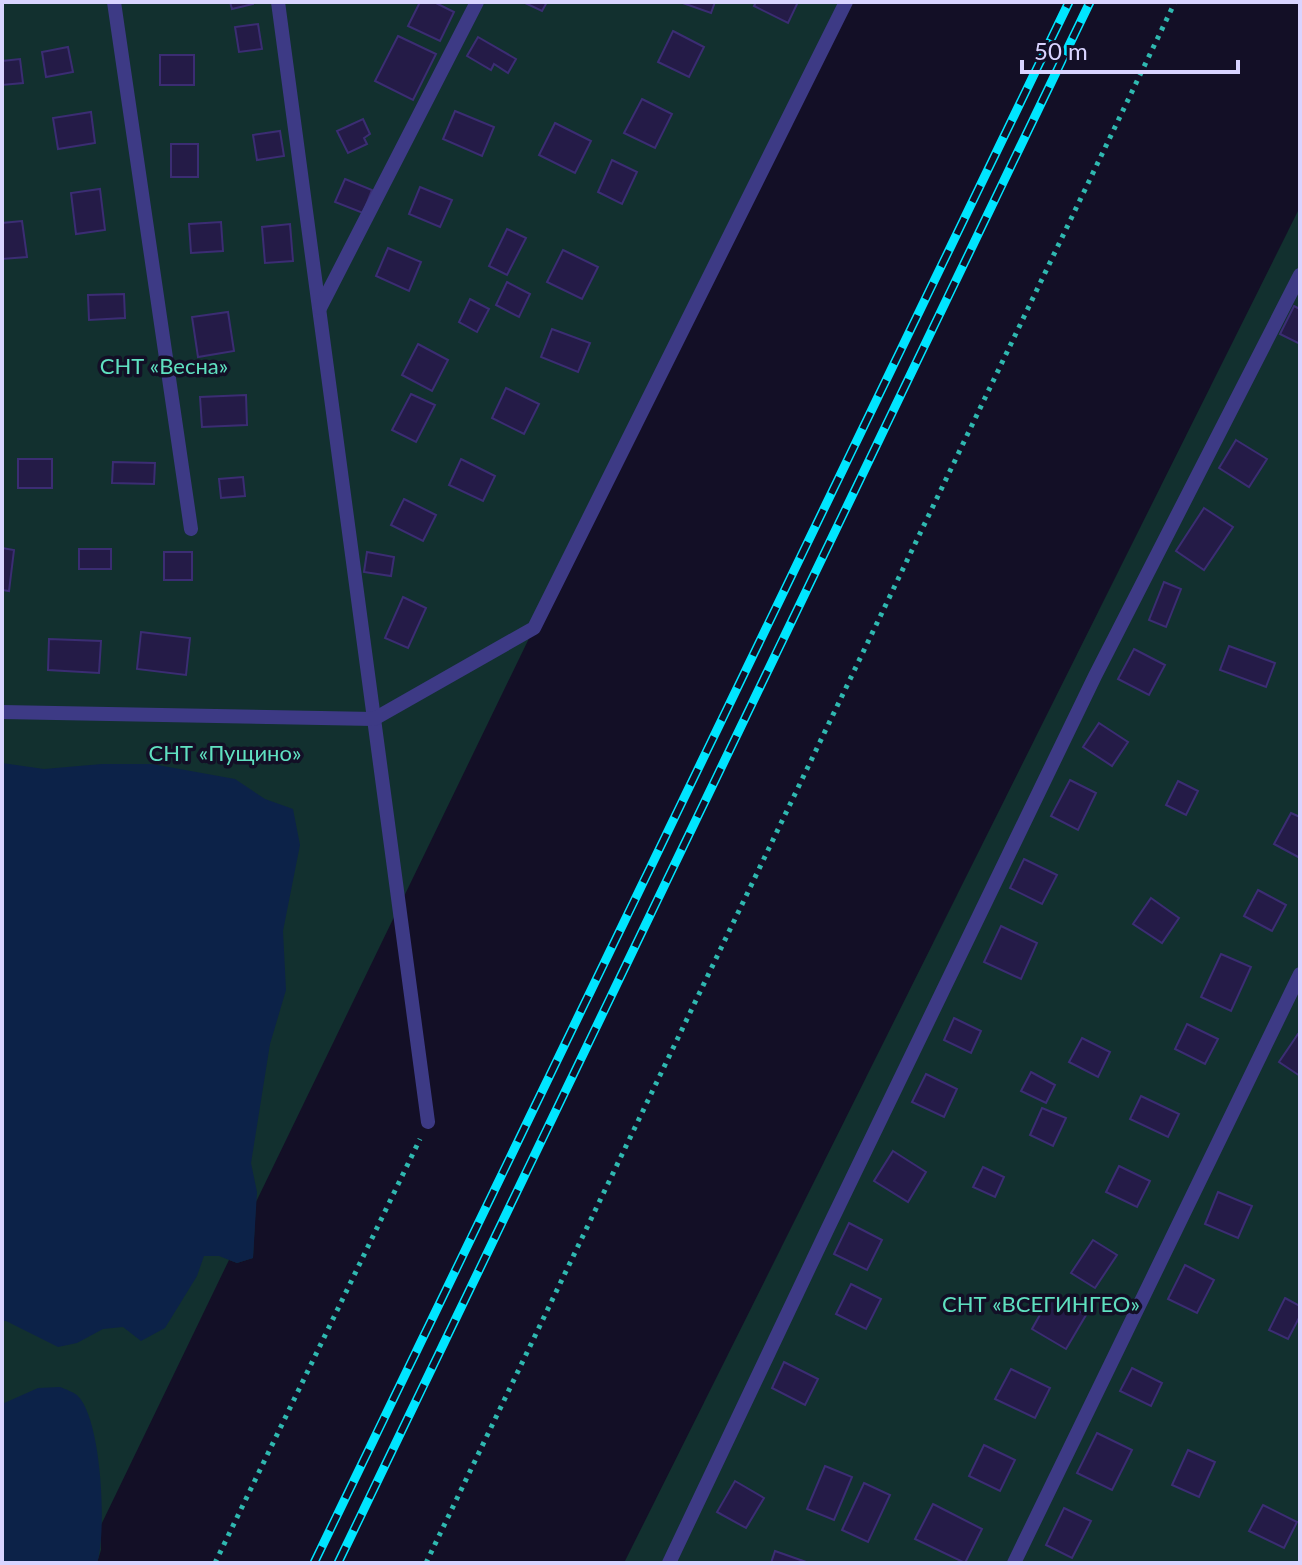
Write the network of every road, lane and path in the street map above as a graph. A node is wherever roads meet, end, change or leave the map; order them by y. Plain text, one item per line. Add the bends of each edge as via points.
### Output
1 (114, 2) edge
2 (278, 2) edge
3 (477, 2) edge
4 (846, 2) edge
5 (1175, 2) edge
6 (1300, 275) edge
7 (319, 309) junction
8 (191, 529) dead end
9 (2, 712) edge
10 (374, 719) junction
11 (1300, 974) edge
12 (428, 1122) joint
13 (215, 1563) edge
14 (426, 1563) edge
15 (669, 1563) edge
16 (1014, 1563) edge

1 - 8 lane
2 - 7 lane
3 - 7 lane
4 - 10 lane via 534,628
5 - 14 path
6 - 15 lane via 1095,676
7 - 10 lane
9 - 10 lane
10 - 12 lane
11 - 16 lane
12 - 13 path

